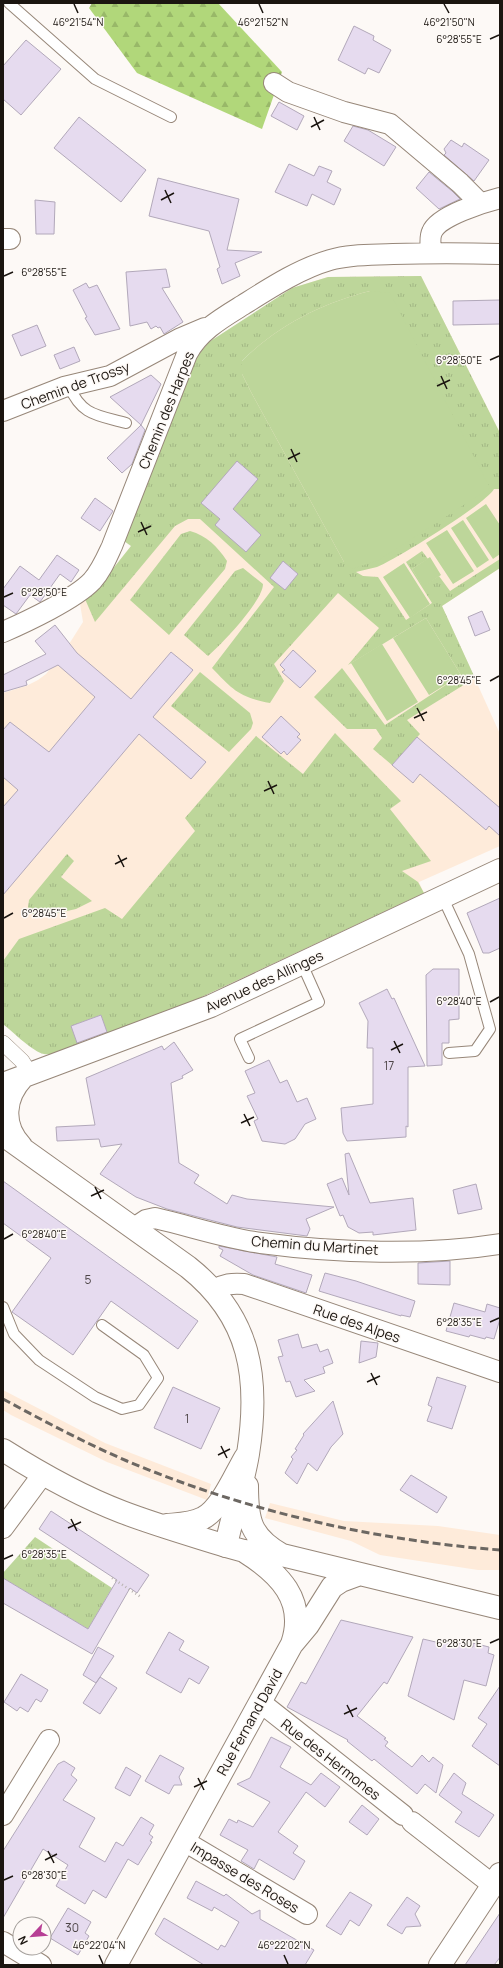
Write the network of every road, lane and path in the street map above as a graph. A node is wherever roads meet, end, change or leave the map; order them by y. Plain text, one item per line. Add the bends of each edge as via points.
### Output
1 (9, 3) edge
2 (274, 82) dead end
3 (171, 117) dead end
4 (500, 198) edge
5 (480, 203) junction
6 (431, 253) junction
7 (500, 254) edge
8 (210, 325) junction
9 (69, 386) junction
10 (3, 411) edge
11 (126, 423) dead end
12 (3, 632) edge
13 (500, 870) edge
14 (442, 896) junction
15 (302, 964) junction
16 (3, 1043) edge
17 (449, 1053) dead end
18 (249, 1058) dead end
19 (18, 1078) edge
20 (3, 1135) edge
21 (26, 1151) junction
22 (134, 1228) junction
23 (500, 1244) edge
24 (214, 1290) junction
25 (3, 1307) edge
26 (102, 1325) dead end
27 (500, 1372) edge
28 (3, 1450) edge
29 (248, 1454) junction
30 (43, 1474) junction
31 (162, 1526) junction
32 (3, 1528) edge
33 (235, 1548) junction
34 (282, 1555) junction
35 (360, 1574) junction
36 (111, 1579) dead end
37 (141, 1597) dead end
38 (500, 1608) edge
39 (292, 1644) junction
40 (260, 1702) junction
41 (49, 1740) dead end
42 (3, 1815) edge
43 (184, 1841) junction
44 (497, 1880) edge
45 (307, 1914) dead end
46 (3, 1942) edge
47 (41, 1965) edge
48 (116, 1965) edge
49 (440, 1965) edge

1 - 3 lane via 95,79
2 - 5 street via 288,92 344,112 390,124
4 - 5 street
5 - 6 street via 436,226 431,234
6 - 7 street, Chemin des Harpes
6 - 8 street, Chemin des Harpes via 352,256 328,261 272,287
8 - 9 street, Chemin de Trossy via 110,376
8 - 12 street, Chemin des Harpes via 187,354 112,546 96,575 86,587 73,596
9 - 10 street, Chemin de Trossy
9 - 11 lane via 75,398 89,413
13 - 14 main road, Avenue des Allinges
14 - 15 main road, Avenue des Allinges
14 - 17 lane via 468,954 490,1029 475,1051
15 - 18 lane via 319,1002 240,1039
15 - 19 main road, Avenue des Allinges via 204,1009
16 - 19 street via 22,1061
19 - 21 main road via 9,1097 7,1115 11,1132
20 - 21 main road
21 - 22 main road
22 - 23 street, Chemin du Martinet via 146,1220 155,1218 255,1242 340,1250 452,1249
22 - 24 main road
24 - 27 street, Rue des Alpes via 231,1283 244,1284
24 - 29 main road via 234,1321 248,1357 252,1393
25 - 26 lane via 14,1334 39,1360 95,1397 122,1409 139,1405 158,1378 144,1355
28 - 30 main road
29 - 31 main road via 220,1502 210,1514 187,1523
29 - 33 main road
29 - 34 main road via 248,1518 262,1542
30 - 31 main road via 107,1506
30 - 32 street
31 - 33 main road
33 - 34 main road
33 - 39 main road, Rue Fernand David via 264,1565 287,1590 296,1616
34 - 35 main road
35 - 38 main road
35 - 39 main road via 332,1587 308,1625
36 - 37 path
39 - 40 main road, Rue Fernand David
40 - 43 main road, Rue Fernand David
40 - 44 street, Rue des Hermones via 408,1819
41 - 42 street
43 - 45 street, Impasse des Roses
43 - 48 main road, Rue Fernand David
44 - 49 main road
46 - 47 street

